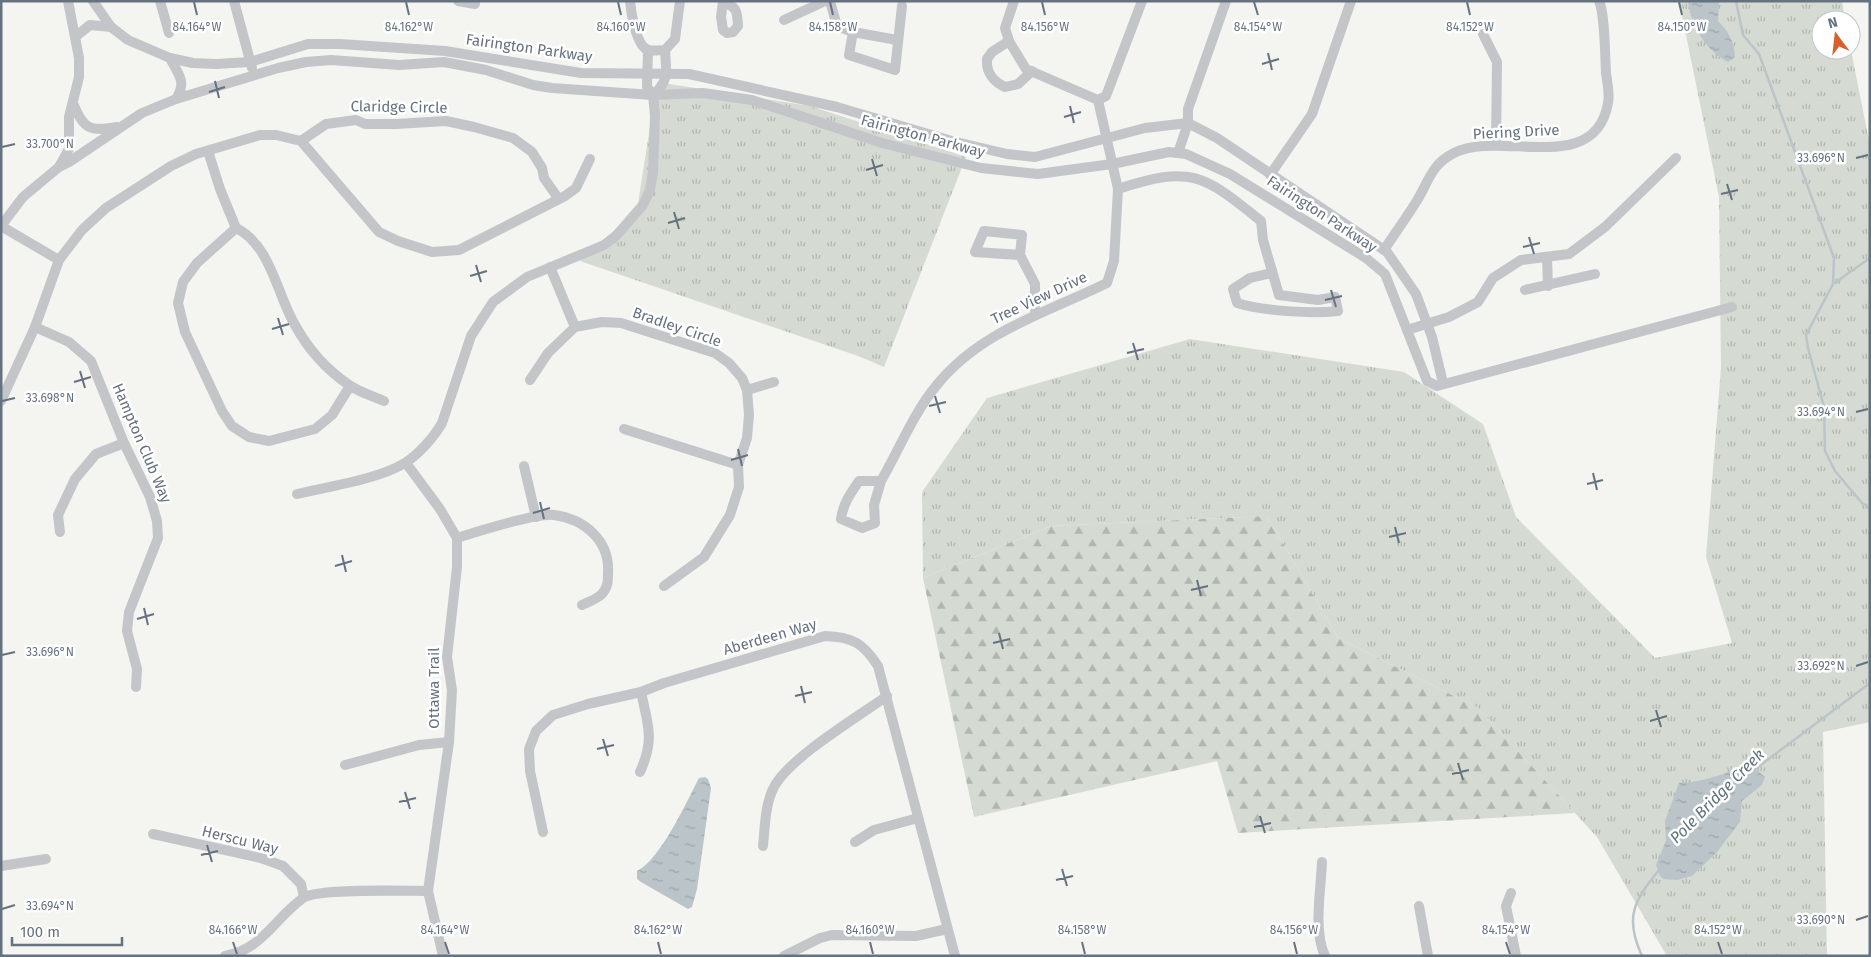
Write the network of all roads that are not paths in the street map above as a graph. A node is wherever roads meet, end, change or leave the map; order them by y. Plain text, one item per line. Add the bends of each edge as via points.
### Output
1 (68, 1) edge
2 (92, 1) edge
3 (160, 1) edge
4 (234, 1) edge
5 (458, 1) edge
6 (630, 1) edge
7 (680, 1) edge
8 (825, 1) edge
9 (830, 1) edge
10 (1014, 1) edge
11 (1142, 1) edge
12 (1226, 1) edge
13 (1351, 1) edge
14 (1599, 1) edge
15 (475, 2) edge
16 (902, 6) dead end
17 (784, 20) dead end
18 (111, 27) junction
19 (853, 32) junction
20 (169, 33) dead end
21 (1484, 34) dead end
22 (76, 37) junction
23 (897, 40) junction
24 (1009, 41) junction
25 (648, 50) junction
26 (665, 50) junction
27 (170, 58) junction
28 (250, 62) junction
29 (1032, 71) junction
30 (646, 73) junction
31 (667, 73) junction
32 (255, 75) junction
33 (653, 95) junction
34 (176, 99) junction
35 (1098, 100) junction
36 (73, 103) junction
37 (1188, 123) junction
38 (120, 127) junction
39 (1106, 139) junction
40 (301, 141) junction
41 (1496, 145) junction
42 (208, 151) junction
43 (1178, 153) junction
44 (1676, 158) dead end
45 (590, 159) dead end
46 (1112, 164) junction
47 (59, 166) junction
48 (1270, 175) junction
49 (1118, 189) junction
50 (558, 198) junction
51 (1, 226) edge
52 (236, 228) junction
53 (1384, 250) junction
54 (1020, 255) dead end
55 (1547, 258) junction
56 (59, 260) junction
57 (550, 267) junction
58 (1272, 271) junction
59 (1595, 274) dead end
60 (1548, 286) junction
61 (1525, 290) dead end
62 (1732, 307) dead end
63 (1034, 315) junction
64 (1426, 323) junction
65 (34, 326) junction
66 (575, 327) junction
67 (1407, 330) junction
68 (530, 380) dead end
69 (774, 382) dead end
70 (1442, 383) junction
71 (350, 386) junction
72 (746, 390) junction
73 (384, 400) dead end
74 (1, 401) edge
75 (624, 429) dead end
76 (124, 443) junction
77 (406, 463) junction
78 (738, 465) junction
79 (524, 466) dead end
80 (881, 481) junction
81 (296, 494) dead end
82 (536, 517) junction
83 (60, 532) dead end
84 (457, 538) junction
85 (664, 586) dead end
86 (582, 605) dead end
87 (136, 687) dead end
88 (641, 692) junction
89 (887, 696) junction
90 (449, 742) junction
91 (345, 765) dead end
92 (640, 772) dead end
93 (918, 818) junction
94 (543, 832) dead end
95 (153, 834) dead end
96 (856, 842) dead end
97 (763, 846) dead end
98 (46, 858) dead end
99 (1322, 862) dead end
100 (1, 866) edge
101 (428, 890) junction
102 (1510, 893) dead end
103 (304, 897) junction
104 (1419, 906) dead end
105 (948, 929) junction
106 (225, 956) edge
107 (443, 956) edge
108 (784, 956) edge
109 (954, 956) edge
110 (1325, 956) edge
111 (1428, 956) edge
112 (1516, 956) edge

1 - 22 street
2 - 18 street, Fairington Parkway
3 - 20 street
4 - 28 street
5 - 15 street
6 - 25 street via 632,23
7 - 26 street via 675,39
8 - 17 street
9 - 19 street via 837,26
10 - 24 street via 1005,28
11 - 35 street via 1106,96
12 - 37 street via 1188,110
13 - 48 street via 1312,114
14 - 41 street, Piering Drive via 1609,101 1595,132 1584,139 1552,148
16 - 23 street
18 - 22 street via 90,26
18 - 27 street, Fairington Parkway via 135,43
19 - 23 street
19 - 23 street via 849,54 895,70
21 - 41 street via 1497,62
22 - 36 street via 79,77
24 - 29 street via 1026,68
24 - 29 street via 987,59 995,82 1005,87 1018,84
25 - 26 street
25 - 30 street
26 - 31 street
27 - 28 street, Fairington Parkway via 193,63
27 - 34 street via 182,83
28 - 30 street, Fairington Parkway via 308,44 340,44 445,51 581,73
28 - 32 street
29 - 35 street
30 - 31 street, Fairington Parkway
30 - 33 street via 647,87
31 - 33 street via 664,86
31 - 39 street, Fairington Parkway via 689,74 837,107 1006,154 1035,157
32 - 33 street, Fairington Parkway via 306,62 331,60 399,66 444,62 486,70 533,85
32 - 34 street, Fairington Parkway
33 - 46 street, Fairington Parkway via 704,93 752,100 882,143 981,168 1038,174
33 - 57 street via 653,172 643,205 604,245
34 - 38 street, Fairington Parkway via 142,113
35 - 39 street, Tree View Drive
36 - 38 street via 82,123 89,128
36 - 47 street via 69,149
37 - 39 street, Fairington Parkway via 1145,128
37 - 43 street
37 - 48 street, Fairington Parkway via 1217,138
38 - 47 street, Fairington Parkway
39 - 46 street, Tree View Drive
40 - 42 street via 276,135 260,136
40 - 50 street, Claridge Circle via 326,124 356,120 365,124 446,121 465,125 514,138 532,152
40 - 50 street via 379,232 432,252 458,250
41 - 53 street, Piering Drive via 1455,152 1436,164 1419,198
42 - 52 street
42 - 56 street via 171,166 106,208 82,230
43 - 46 street, Fairington Parkway via 1160,153
43 - 67 street, Fairington Parkway via 1230,174 1366,258 1385,274
44 - 55 street via 1605,227 1569,254
45 - 50 street via 576,188
46 - 49 street, Tree View Drive
47 - 51 street via 23,197
48 - 53 street, Fairington Parkway
49 - 58 street via 1175,174 1202,178 1261,222
49 - 63 street, Tree View Drive via 1114,261 1106,283
51 - 56 street
52 - 71 street via 248,234 259,250 294,324 317,358
52 - 71 street via 196,263 183,282 178,303 185,332 232,426 249,436 269,441 315,429 332,415
53 - 64 street, Fairington Parkway via 1416,294
54 - 63 street via 1035,284
55 - 60 street
55 - 64 street via 1521,260 1494,278 1478,302 1449,317
56 - 65 street
57 - 66 street
57 - 77 street via 527,278 493,302 471,336 442,423 436,434
58 - 58 street via 1279,294 1318,300 1335,297 1338,311 1322,313 1253,308 1237,303 1233,289 1250,278
59 - 60 street
60 - 61 street
62 - 70 street
63 - 80 street, Tree View Drive via 987,339 936,386
64 - 67 street
64 - 70 street, Fairington Parkway
65 - 74 street
65 - 76 street, Hampton Club Way via 69,342 92,361
66 - 68 street via 548,353
66 - 72 street, Bradley Circle via 602,322 621,323 691,344 715,353 729,363 742,378
67 - 70 street, Fairington Parkway via 1427,381 1437,386
69 - 72 street
71 - 73 street
72 - 78 street, Bradley Circle via 747,438
75 - 78 street
76 - 83 street via 96,454 75,479 58,515
76 - 87 street, Hampton Club Way via 150,497 158,538 129,612 127,631 137,669
77 - 81 street via 371,476
77 - 84 street
78 - 85 street, Bradley Circle via 739,487 730,515 717,539 704,557
79 - 82 street
80 - 80 street, Tree View Drive via 859,481 848,496 840,519 862,528 875,523 874,505
82 - 84 street
82 - 86 street via 570,518 592,531 603,544 609,561 608,586 601,596
84 - 90 street, Ottawa Trail via 447,658 452,690
88 - 89 street, Aberdeen Way via 825,636 857,642 867,650 878,666
88 - 92 street via 650,734 648,753
88 - 94 street, Aberdeen Way via 553,715 536,731 528,749
89 - 93 street, Aberdeen Way
89 - 97 street via 793,763 775,785 768,800
90 - 91 street via 419,745
90 - 101 street, Ottawa Trail
93 - 96 street via 874,830
93 - 105 street, Aberdeen Way
95 - 103 street, Herscu Way via 261,858 283,866 300,884
98 - 100 street
99 - 110 street via 1319,932
101 - 103 street via 327,893
101 - 107 street, Ottawa Trail
102 - 112 street via 1506,906
103 - 106 street via 256,944
104 - 111 street
105 - 108 street via 916,936 832,935
105 - 109 street, Aberdeen Way

